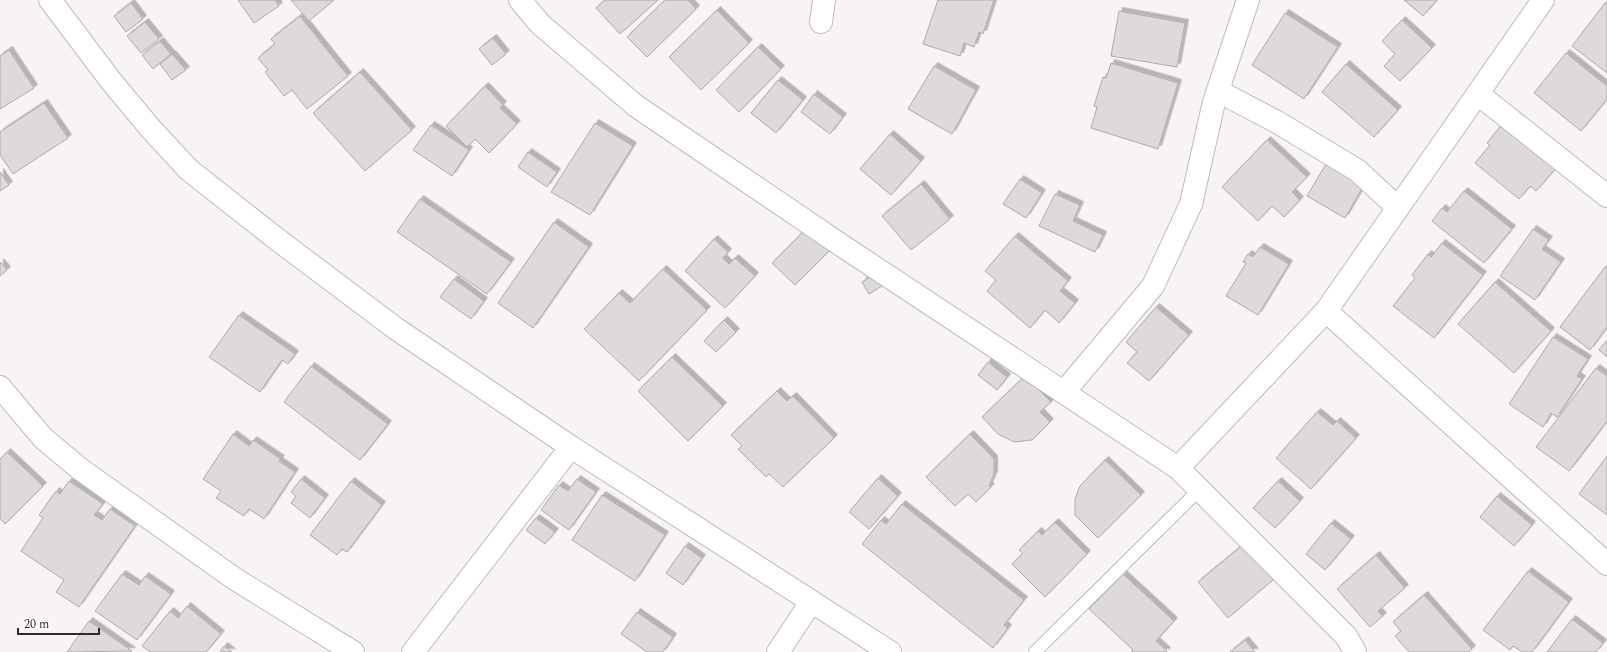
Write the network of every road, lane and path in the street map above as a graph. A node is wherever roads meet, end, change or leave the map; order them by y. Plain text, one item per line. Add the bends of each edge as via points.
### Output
1 (50, 0) edge
2 (520, 0) edge
3 (824, 0) edge
4 (1248, 0) edge
5 (1543, 0) edge
6 (821, 22) dead end
7 (1218, 91) junction
8 (1478, 94) junction
9 (1607, 196) edge
10 (1398, 208) junction
11 (1326, 311) junction
12 (0, 387) edge
13 (1064, 392) junction
14 (571, 448) junction
15 (1178, 468) junction
16 (1200, 489) junction
17 (1607, 564) edge
18 (811, 602) junction
19 (353, 652) edge
20 (413, 652) edge
21 (778, 652) edge
22 (890, 652) edge
23 (1035, 652) edge
24 (1355, 652) edge

1 - 14 street via 111,81 189,170 395,328
2 - 13 street via 540,24 636,106
3 - 6 street
4 - 7 street
5 - 8 street
7 - 10 street via 1277,122 1356,170
7 - 13 street via 1191,204 1153,286
8 - 9 street
8 - 10 street
10 - 11 street
11 - 15 street
11 - 17 street
12 - 19 street via 43,438 80,469 235,579
13 - 15 street
14 - 18 street
14 - 20 street
15 - 16 street
16 - 23 lane
16 - 24 street via 1346,636
18 - 21 street
18 - 22 street

